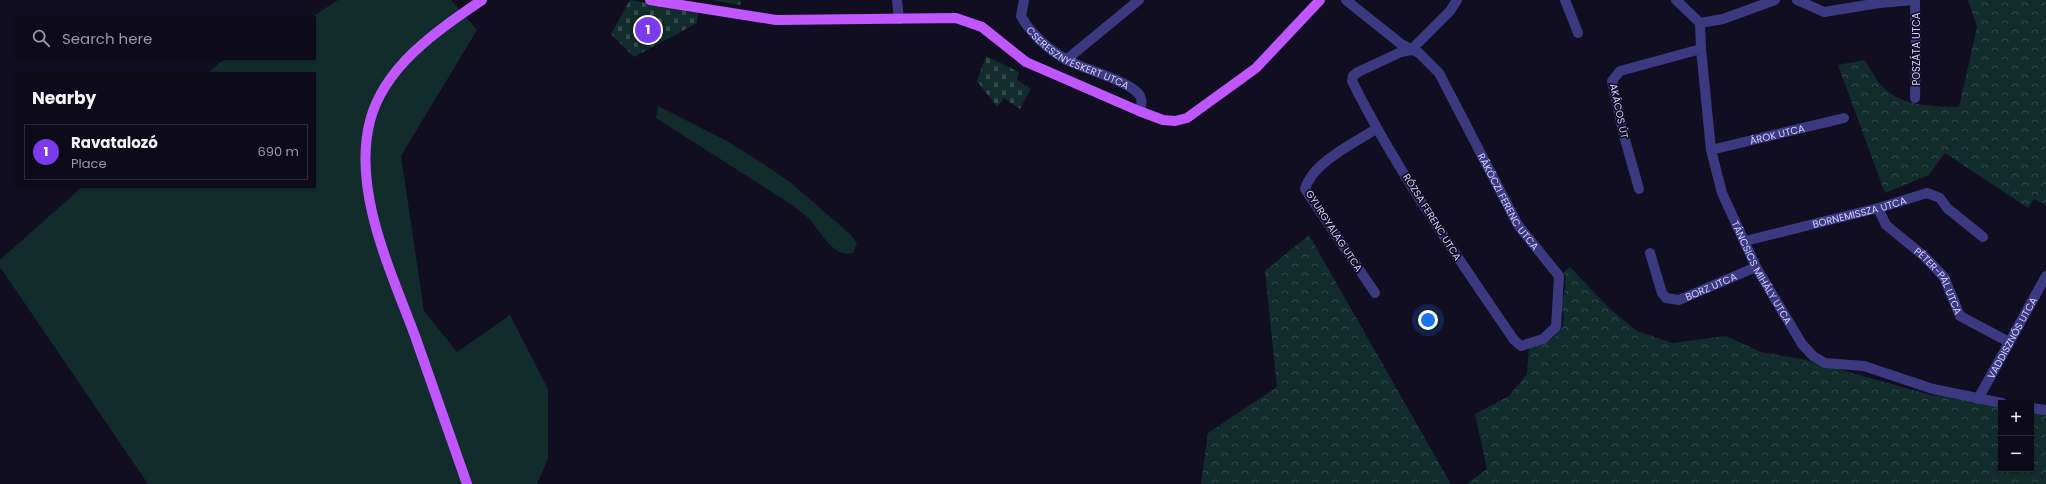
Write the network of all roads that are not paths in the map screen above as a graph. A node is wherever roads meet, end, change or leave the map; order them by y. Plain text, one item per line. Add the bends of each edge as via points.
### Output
1 (482, 0) edge
2 (650, 0) edge
3 (897, 0) edge
4 (1024, 0) edge
5 (1139, 0) edge
6 (1320, 0) edge
7 (1346, 0) edge
8 (1457, 0) edge
9 (1565, 0) edge
10 (1676, 0) edge
11 (1775, 0) edge
12 (1797, 0) edge
13 (1915, 0) edge
14 (899, 19) junction
15 (1700, 23) junction
16 (1578, 33) dead end
17 (1701, 49) junction
18 (1411, 50) junction
19 (1066, 60) junction
20 (1915, 98) dead end
21 (1139, 111) junction
22 (1844, 118) dead end
23 (1376, 129) junction
24 (1711, 150) junction
25 (1639, 189) dead end
26 (1878, 208) junction
27 (1983, 237) dead end
28 (1745, 241) junction
29 (1650, 253) dead end
30 (1756, 267) junction
31 (2046, 276) edge
32 (1375, 293) dead end
33 (2009, 342) junction
34 (1521, 346) joint
35 (1978, 399) junction
36 (1998, 402) edge
37 (2034, 408) edge
38 (2046, 410) edge
39 (467, 484) edge

1 - 39 main road via 414,51 399,68 383,91 370,120 365,152 366,186 378,230
2 - 14 main road via 776,20
3 - 14 street
4 - 19 street, CSERESZNYÉSKERT UTCA via 1020,12 1023,19 1040,40
5 - 19 street
6 - 21 main road via 1265,60 1216,99 1187,118 1163,120
7 - 18 street, RÁKÓCZI FERENC UTCA
8 - 18 street via 1450,11
9 - 16 street
10 - 15 street
11 - 15 street via 1722,19
12 - 13 street via 1824,12
13 - 20 street, POSZÁTA UTCA
14 - 21 main road via 956,18 969,22 982,27 1026,62
15 - 17 street, TÁNCSICS MIHÁLY UTCA
17 - 24 street, TÁNCSICS MIHÁLY UTCA
17 - 25 street, AKÁCOS ÚT via 1620,71 1612,81
18 - 23 street, RÓZSA FERENC UTCA via 1397,53 1354,76 1352,81
18 - 34 street, RÁKÓCZI FERENC UTCA via 1419,53 1439,73 1518,225 1560,279 1556,327 1543,339
19 - 21 street, CSERESZNYÉSKERT UTCA via 1105,75 1135,91 1142,100
22 - 24 street, ÁROK UTCA
23 - 32 street, GYURGYALAG UTCA via 1326,161 1310,176 1305,189
23 - 34 street, RÓZSA FERENC UTCA via 1443,236 1514,340
24 - 28 street, TÁNCSICS MIHÁLY UTCA via 1722,193
26 - 27 street, BORNEMISSZA UTCA via 1927,193 1940,198 1947,208
26 - 28 street, BORNEMISSZA UTCA
26 - 33 street, PÉTER-PÁL UTCA via 1886,225 1924,256 1944,277 1960,316
28 - 30 street, TÁNCSICS MIHÁLY UTCA
29 - 30 street, BORZ UTCA via 1662,293 1672,300 1679,300
30 - 35 street, TÁNCSICS MIHÁLY UTCA via 1802,344 1824,363 1864,366 1933,390
31 - 33 street, VADDISZNÓS UTCA
33 - 35 street, VADDISZNÓS UTCA
35 - 36 street, TÁNCSICS MIHÁLY UTCA
37 - 38 street

